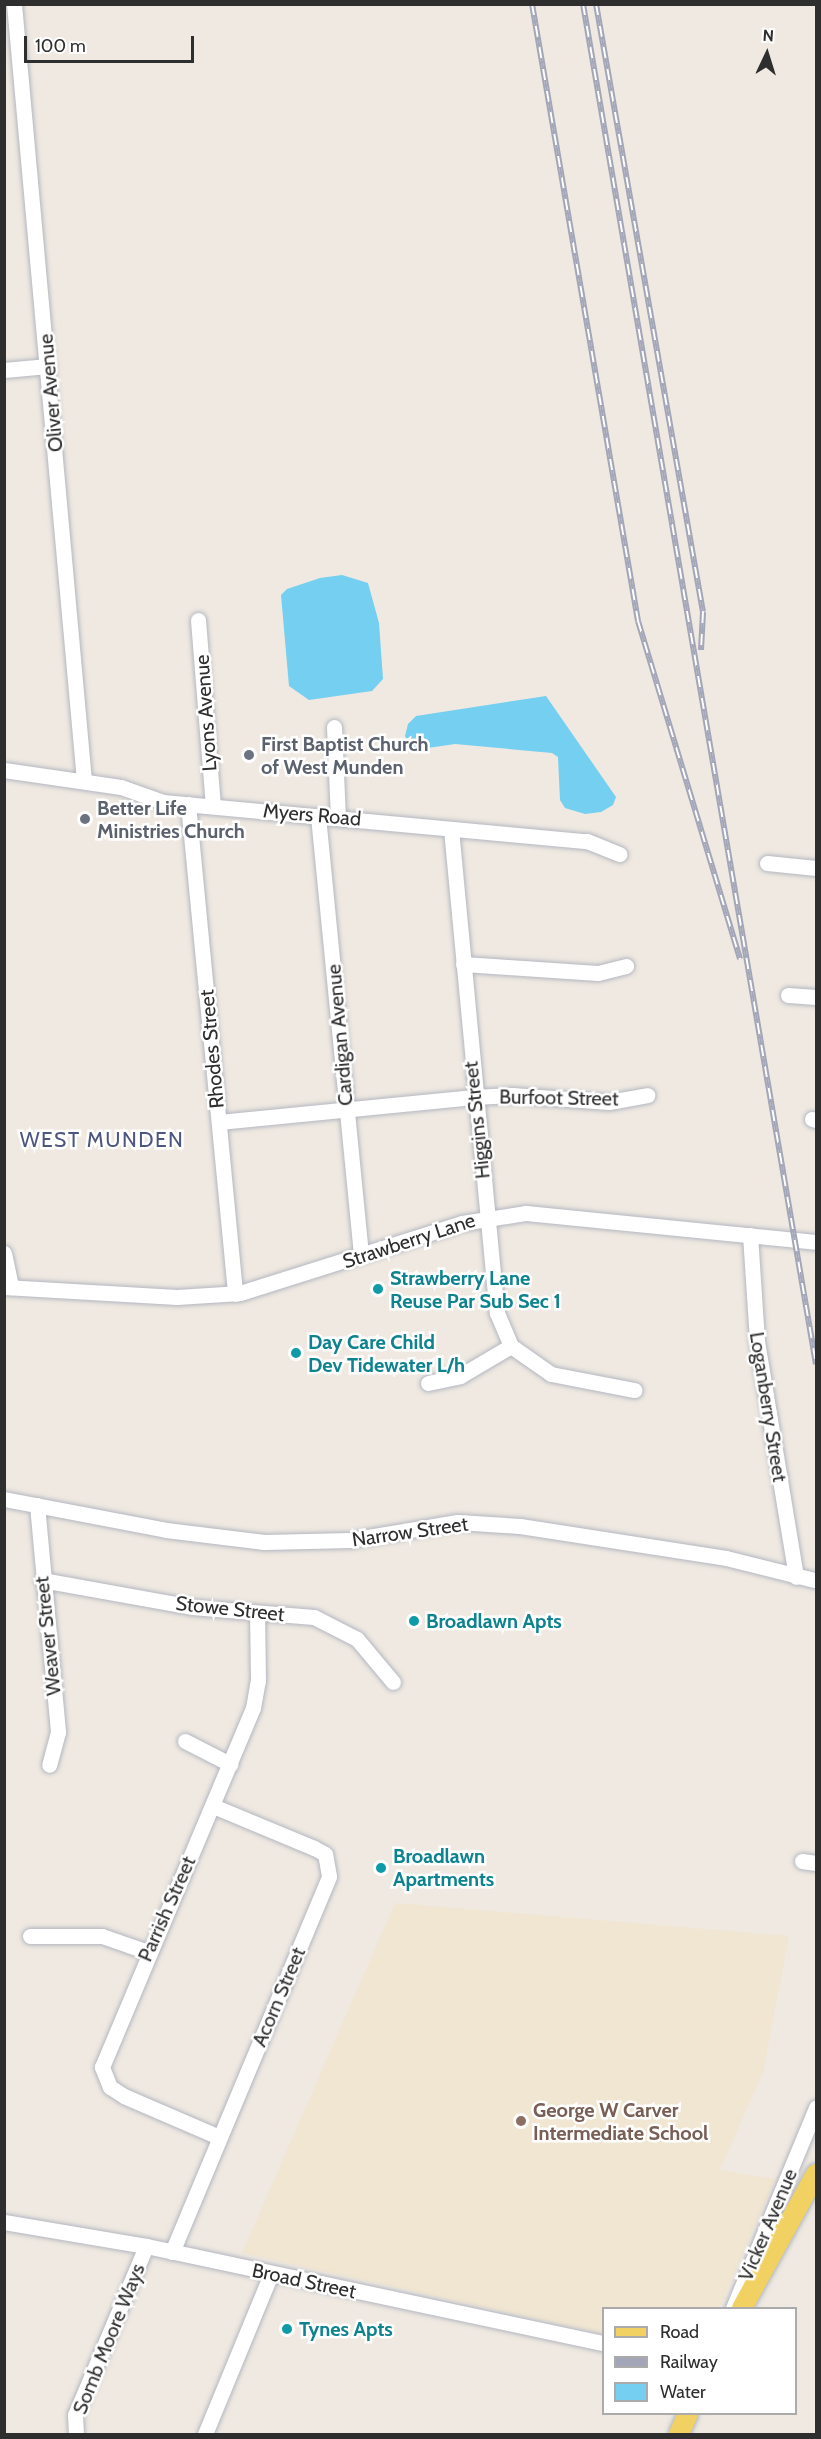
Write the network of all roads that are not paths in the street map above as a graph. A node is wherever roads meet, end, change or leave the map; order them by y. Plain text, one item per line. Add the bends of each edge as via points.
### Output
1 (14, 4) edge
2 (48, 366) junction
3 (4, 370) edge
4 (198, 621) dead end
5 (334, 727) dead end
6 (4, 770) edge
7 (84, 781) junction
8 (188, 804) junction
9 (213, 805) junction
10 (318, 816) junction
11 (338, 817) junction
12 (450, 829) junction
13 (620, 854) dead end
14 (767, 863) dead end
15 (816, 868) edge
16 (463, 964) junction
17 (626, 966) dead end
18 (788, 995) dead end
19 (816, 997) edge
20 (647, 1095) dead end
21 (474, 1097) junction
22 (347, 1107) junction
23 (219, 1122) junction
24 (487, 1217) junction
25 (750, 1235) junction
26 (816, 1242) edge
27 (4, 1253) edge
28 (361, 1255) junction
29 (8, 1287) edge
30 (234, 1294) junction
31 (511, 1346) junction
32 (428, 1383) dead end
33 (634, 1390) dead end
34 (4, 1499) edge
35 (38, 1505) junction
36 (796, 1577) junction
37 (42, 1580) junction
38 (814, 1580) dead end
39 (257, 1613) junction
40 (393, 1682) dead end
41 (185, 1742) dead end
42 (230, 1764) junction
43 (49, 1765) dead end
44 (213, 1806) junction
45 (30, 1936) dead end
46 (148, 1952) junction
47 (816, 2108) edge
48 (219, 2137) junction
49 (816, 2174) edge
50 (4, 2222) edge
51 (146, 2247) junction
52 (172, 2252) junction
53 (271, 2274) junction
54 (733, 2307) edge
55 (743, 2307) edge
56 (602, 2343) edge
57 (688, 2415) edge
58 (75, 2433) edge
59 (205, 2434) edge
60 (679, 2434) edge

1 - 2 street, Oliver Avenue
2 - 3 street
2 - 7 street, Oliver Avenue
4 - 9 street, Lyons Avenue
5 - 11 street
6 - 7 street, Myers Road
7 - 8 street, Myers Road
8 - 9 street, Myers Road
8 - 23 street, Rhodes Street
9 - 10 street, Myers Road
10 - 11 street, Myers Road
10 - 22 street, Cardigan Avenue
11 - 12 street, Myers Road
12 - 13 street, Myers Road via 587,841
12 - 16 street, Higgins Street
14 - 15 street
16 - 17 street via 598,974
16 - 21 street, Higgins Street
18 - 19 street
20 - 21 street, Burfoot Street via 609,1102 512,1095
21 - 22 street, Burfoot Street
21 - 24 street, Higgins Street
22 - 23 street, Burfoot Street
22 - 28 street, Cardigan Avenue
23 - 30 street, Rhodes Street
24 - 25 street, Strawberry Lane via 526,1213 578,1216
24 - 28 street, Strawberry Lane
24 - 31 street, Higgins Street via 497,1313
25 - 26 street, Strawberry Lane
25 - 36 street, Loganberry Street via 754,1321
27 - 29 street
28 - 30 street, Strawberry Lane via 274,1285
29 - 30 street, Strawberry Lane via 177,1297
31 - 32 street via 460,1376
31 - 33 street via 551,1374
34 - 35 street, Narrow Street
35 - 36 street, Narrow Street via 166,1530 312,1544 458,1522 496,1524 726,1558
35 - 37 street, Weaver Street
36 - 38 street, Narrow Street
37 - 39 street, Stowe Street via 192,1607
37 - 43 street, Weaver Street via 58,1732
39 - 40 street, Stowe Street via 314,1617 338,1627 357,1639
39 - 42 street, Parrish Street via 258,1681
41 - 42 street
42 - 44 street, Parrish Street
44 - 46 street, Parrish Street
44 - 48 street, Acorn Street via 314,1848 324,1854 329,1865 324,1892
45 - 46 street via 102,1936
46 - 48 street, Parrish Street via 106,2055 103,2076 110,2087 124,2096
47 - 54 street, Vicker Avenue
48 - 52 street, Acorn Street
49 - 55 main road
50 - 51 street, Broad Street
51 - 52 street, Broad Street
51 - 58 street, Somb Moore Ways via 75,2415
52 - 53 street, Broad Street
53 - 56 street, Broad Street
53 - 59 street
57 - 60 main road

